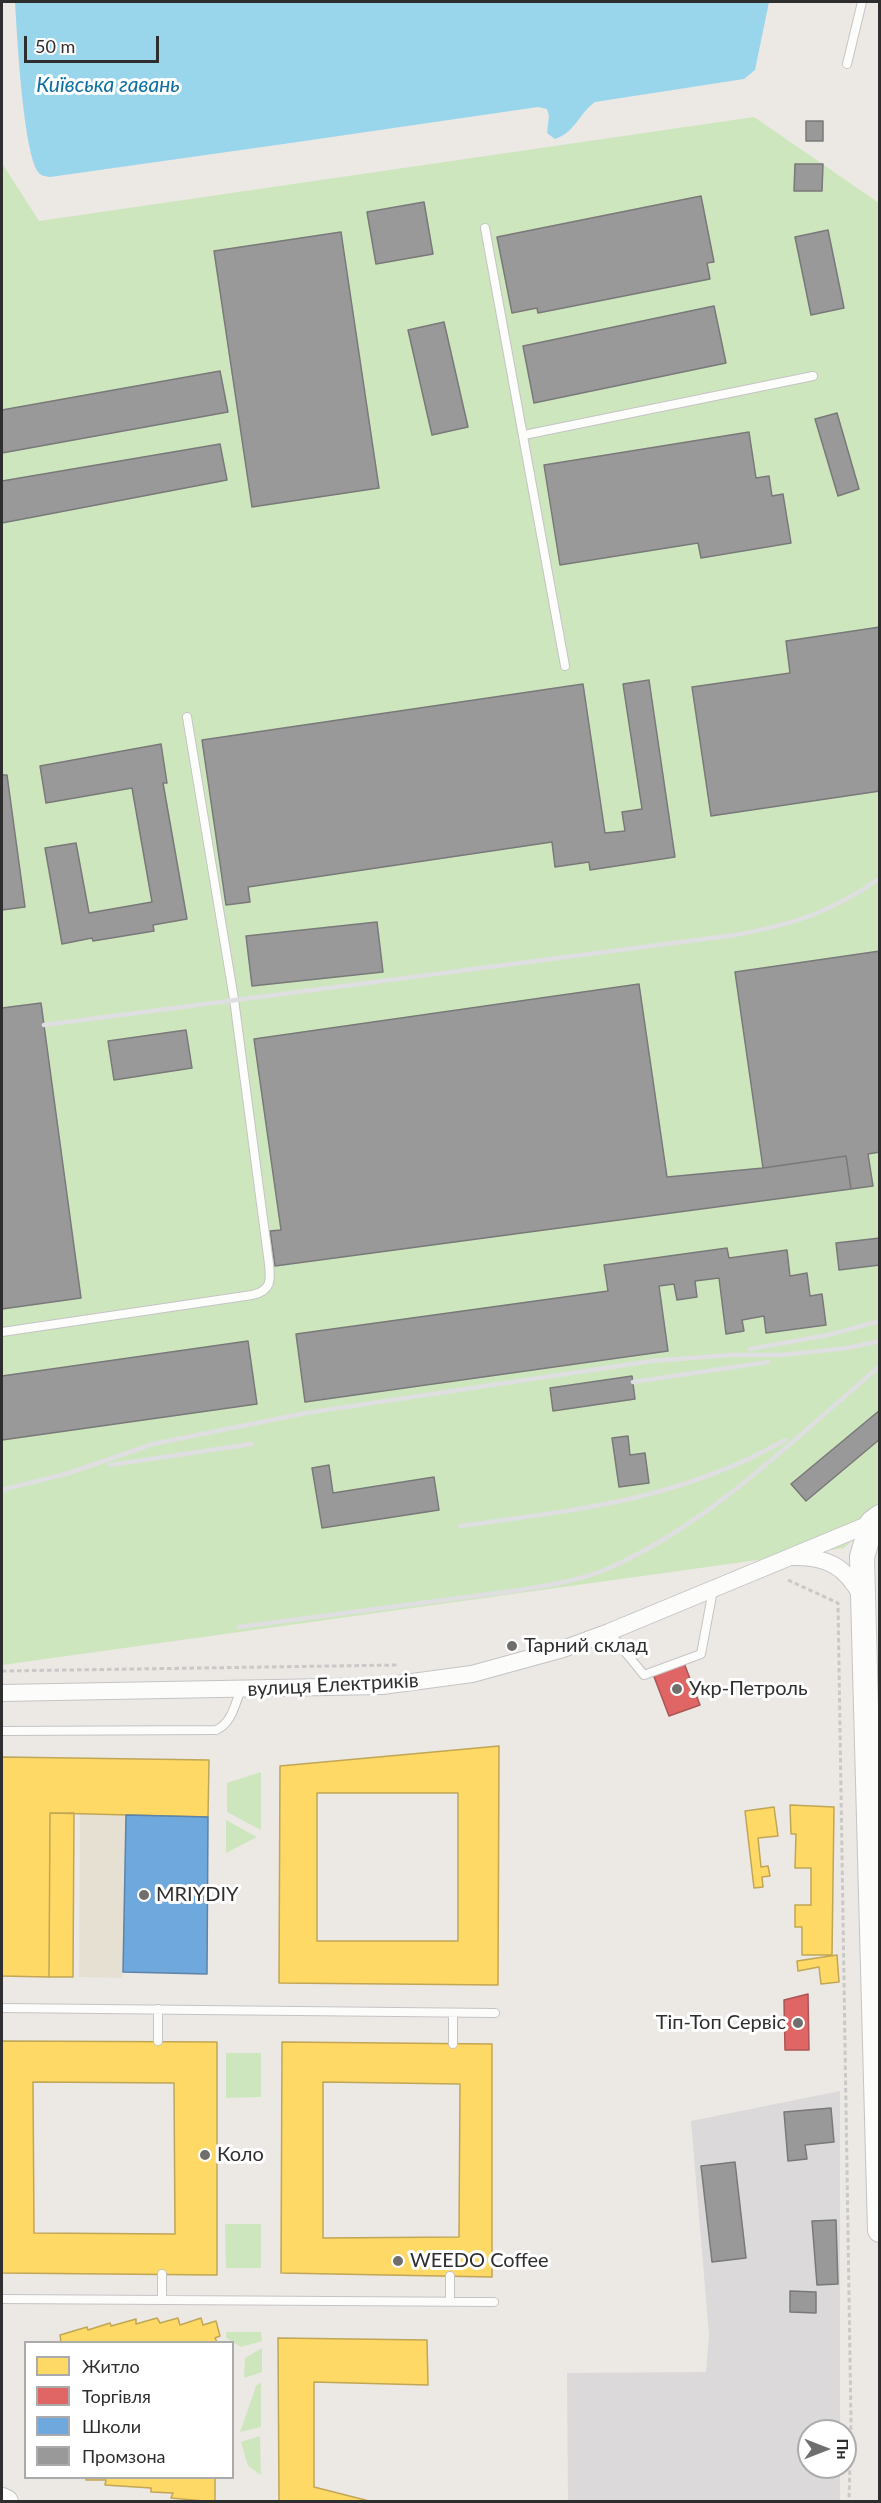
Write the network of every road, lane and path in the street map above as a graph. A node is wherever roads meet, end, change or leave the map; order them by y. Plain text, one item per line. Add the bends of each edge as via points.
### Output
1 (862, 2) edge
2 (847, 64) dead end
3 (485, 228) dead end
4 (813, 376) dead end
5 (524, 435) junction
6 (565, 666) dead end
7 (187, 717) dead end
8 (2, 1332) edge
9 (876, 1520) edge
10 (786, 1557) junction
11 (788, 1580) dead end
12 (713, 1590) junction
13 (862, 1598) junction
14 (609, 1632) junction
15 (404, 1664) dead end
16 (2, 1671) edge
17 (241, 1689) junction
18 (2, 1693) edge
19 (2, 1731) edge
20 (873, 1806) edge
21 (2, 2008) edge
22 (158, 2009) junction
23 (453, 2013) junction
24 (495, 2013) dead end
25 (876, 2030) edge
26 (158, 2041) dead end
27 (453, 2044) dead end
28 (879, 2230) edge
29 (162, 2274) dead end
30 (450, 2276) dead end
31 (2, 2299) edge
32 (162, 2300) junction
33 (450, 2301) junction
34 (494, 2302) dead end
35 (2, 2500) edge
36 (6, 2502) edge
37 (849, 2502) edge

1 - 2 lane
3 - 5 lane
4 - 5 lane
5 - 6 lane
7 - 8 lane via 234,999 269,1285 265,1291 252,1295
9 - 10 street, вулиця Електриків
9 - 13 street via 862,1557
10 - 12 street, вулиця Електриків
10 - 13 street, вулиця Електриків via 833,1563 849,1576
11 - 37 path via 838,1603
12 - 14 street, вулиця Електриків
12 - 14 lane via 702,1654 644,1675
13 - 20 street
14 - 17 street, вулиця Електриків via 472,1674 382,1686
15 - 16 path
17 - 18 street, вулиця Електриків
17 - 19 lane via 232,1714 224,1727 216,1730
20 - 25 street
21 - 22 lane
22 - 23 lane
22 - 26 lane
23 - 24 lane
23 - 27 lane
25 - 28 street
29 - 32 lane
30 - 33 lane
31 - 32 lane
32 - 33 lane
33 - 34 lane
35 - 36 street

